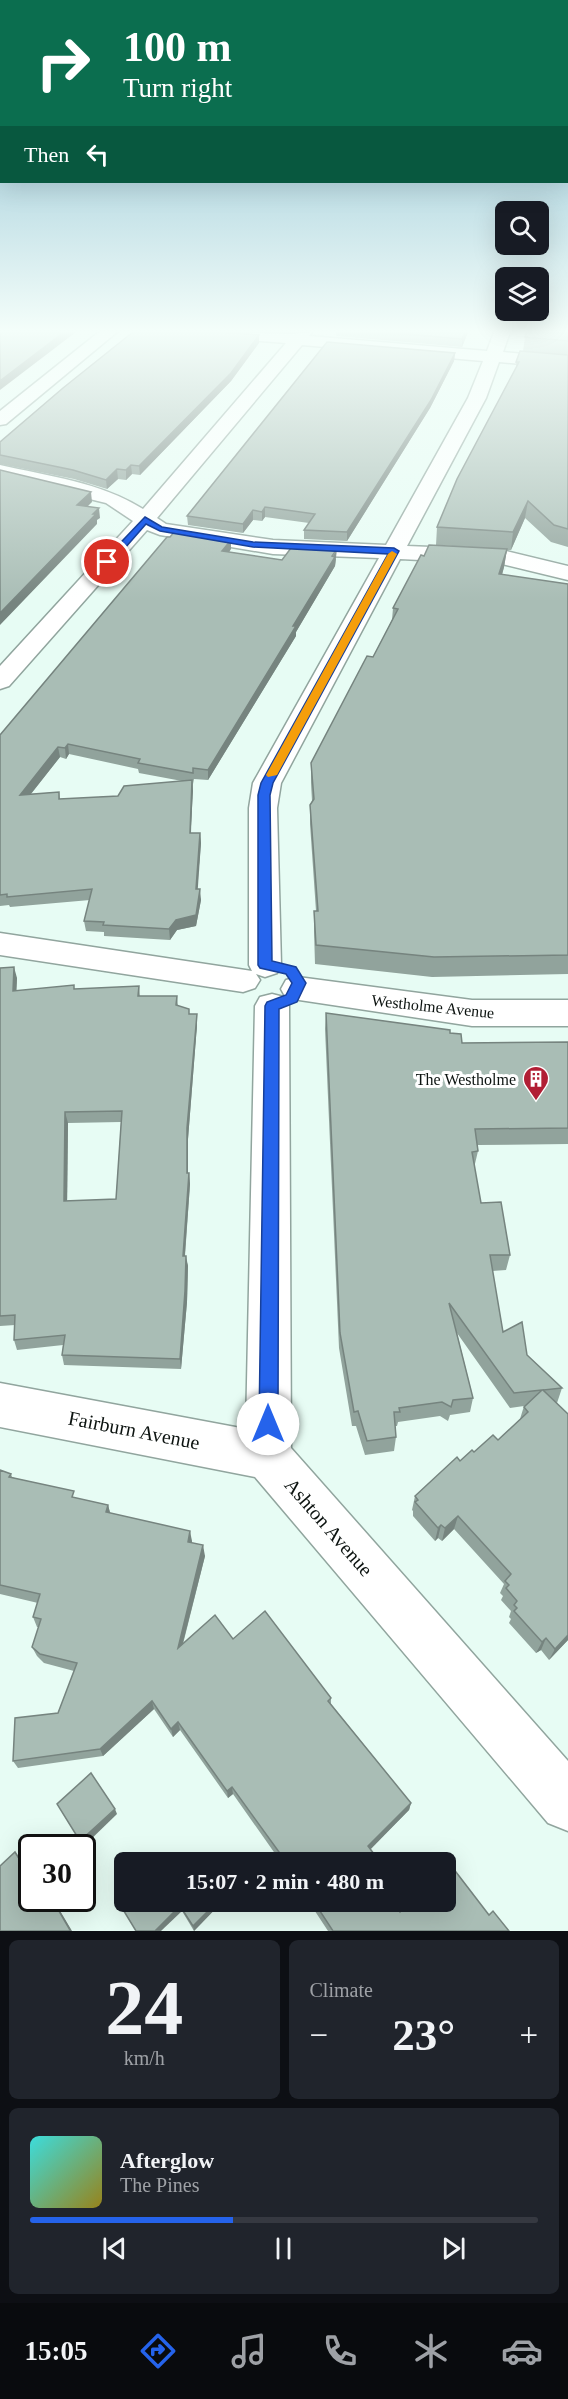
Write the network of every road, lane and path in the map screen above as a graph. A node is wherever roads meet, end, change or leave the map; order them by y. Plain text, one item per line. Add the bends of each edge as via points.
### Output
1 (228, 422) edge
2 (464, 422) edge
3 (0, 471) edge
4 (145, 520) junction
5 (394, 551) junction
6 (568, 573) edge
7 (0, 681) edge
8 (0, 944) edge
9 (270, 985) junction
10 (568, 1013) edge
11 (0, 1405) edge
12 (268, 1457) junction
13 (568, 1803) edge

1 - 4 street
2 - 5 street
3 - 4 street via 113,499
4 - 5 street via 160,529 253,544
4 - 7 street
5 - 6 street via 502,557
5 - 9 street via 267,783 263,808
8 - 9 street, Westholme Avenue
9 - 10 street, Westholme Avenue via 472,1013
9 - 12 street
11 - 12 street, Fairburn Avenue
12 - 13 street, Ashton Avenue

